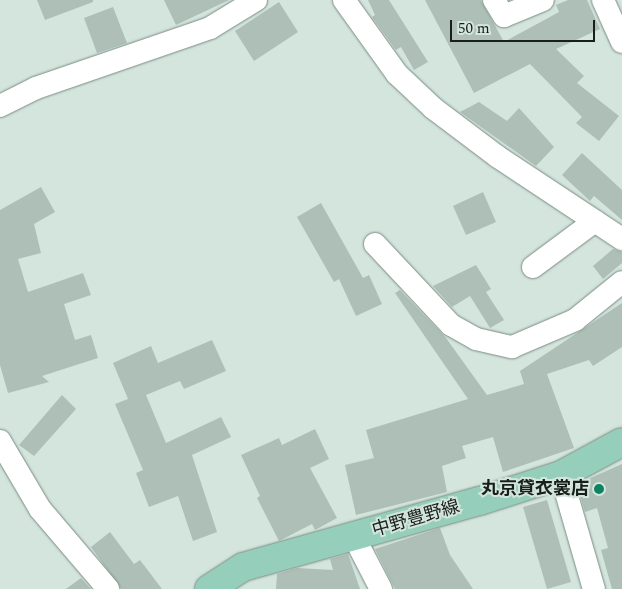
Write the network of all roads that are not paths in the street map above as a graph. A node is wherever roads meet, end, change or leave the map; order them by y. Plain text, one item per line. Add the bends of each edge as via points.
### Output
1 (256, 0) edge
2 (344, 0) edge
3 (494, 0) edge
4 (543, 0) edge
5 (603, 0) edge
6 (622, 42) edge
7 (0, 106) edge
8 (595, 221) junction
9 (622, 239) edge
10 (375, 244) dead end
11 (533, 267) dead end
12 (622, 282) edge
13 (0, 441) edge
14 (622, 442) edge
15 (561, 475) junction
16 (354, 537) junction
17 (108, 589) edge
18 (209, 589) edge
19 (381, 589) edge
20 (594, 589) edge

1 - 7 street via 210,28 36,88
2 - 8 street via 397,74 433,108
3 - 4 street via 504,16
5 - 6 street
8 - 9 street
8 - 11 street
10 - 12 street via 451,326 476,339 512,347 575,320
13 - 17 street via 40,510
14 - 15 main road, 中野豊野線
15 - 16 main road, 中野豊野線
15 - 20 street
16 - 18 main road, 中野豊野線 via 243,567
16 - 19 street

